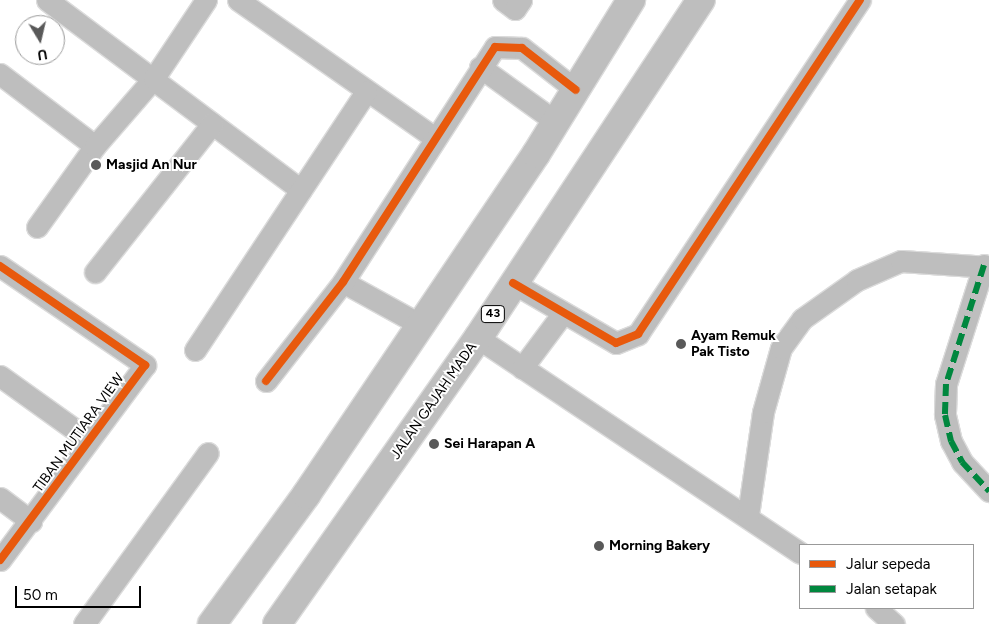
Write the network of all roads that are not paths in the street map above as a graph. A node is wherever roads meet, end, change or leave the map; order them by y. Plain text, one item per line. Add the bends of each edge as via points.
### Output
1 (47, 0) edge
2 (206, 0) edge
3 (238, 0) edge
4 (503, 0) edge
5 (521, 0) edge
6 (631, 0) edge
7 (701, 0) edge
8 (860, 0) edge
9 (480, 68) junction
10 (0, 74) edge
11 (154, 78) junction
12 (576, 90) junction
13 (366, 92) junction
14 (556, 122) junction
15 (212, 124) junction
16 (435, 138) junction
17 (96, 146) junction
18 (301, 190) junction
19 (37, 227) dead end
20 (0, 266) edge
21 (986, 266) edge
22 (95, 272) dead end
23 (343, 282) junction
24 (513, 283) junction
25 (563, 313) junction
26 (421, 325) junction
27 (478, 338) junction
28 (195, 350) dead end
29 (522, 368) junction
30 (0, 376) edge
31 (266, 381) dead end
32 (88, 438) junction
33 (208, 453) dead end
34 (989, 491) edge
35 (0, 498) edge
36 (748, 515) junction
37 (31, 521) junction
38 (799, 552) edge
39 (0, 560) edge
40 (877, 609) edge
41 (84, 624) edge
42 (212, 624) edge
43 (277, 624) edge
44 (894, 624) edge

1 - 11 street
2 - 11 street
3 - 13 street
4 - 5 street via 515,9
6 - 12 highway
7 - 24 highway, JALAN GAJAH MADA / 43
8 - 25 street via 638,334 616,343
9 - 12 street via 495,47 510,45 522,48
9 - 14 street
9 - 16 street
10 - 17 street
11 - 15 street
11 - 17 street
12 - 14 highway
13 - 16 street
13 - 18 street
14 - 26 highway
15 - 18 street
15 - 22 street
16 - 23 street
17 - 19 street
18 - 28 street
20 - 32 street, TIBAN MUTIARA VIEW via 145,365
21 - 34 street via 946,384 945,414 951,441 962,462
21 - 36 street via 901,261 857,280 802,319 788,335 775,371
23 - 26 street
23 - 31 street
24 - 25 street
24 - 27 highway, JALAN GAJAH MADA / 43
25 - 29 street
26 - 42 highway
27 - 29 street
27 - 43 highway, JALAN GAJAH MADA / 43
29 - 36 street
30 - 32 street
32 - 37 street, TIBAN MUTIARA VIEW
33 - 41 street
35 - 37 street
36 - 38 street
37 - 39 street, TIBAN MUTIARA VIEW
40 - 44 street

